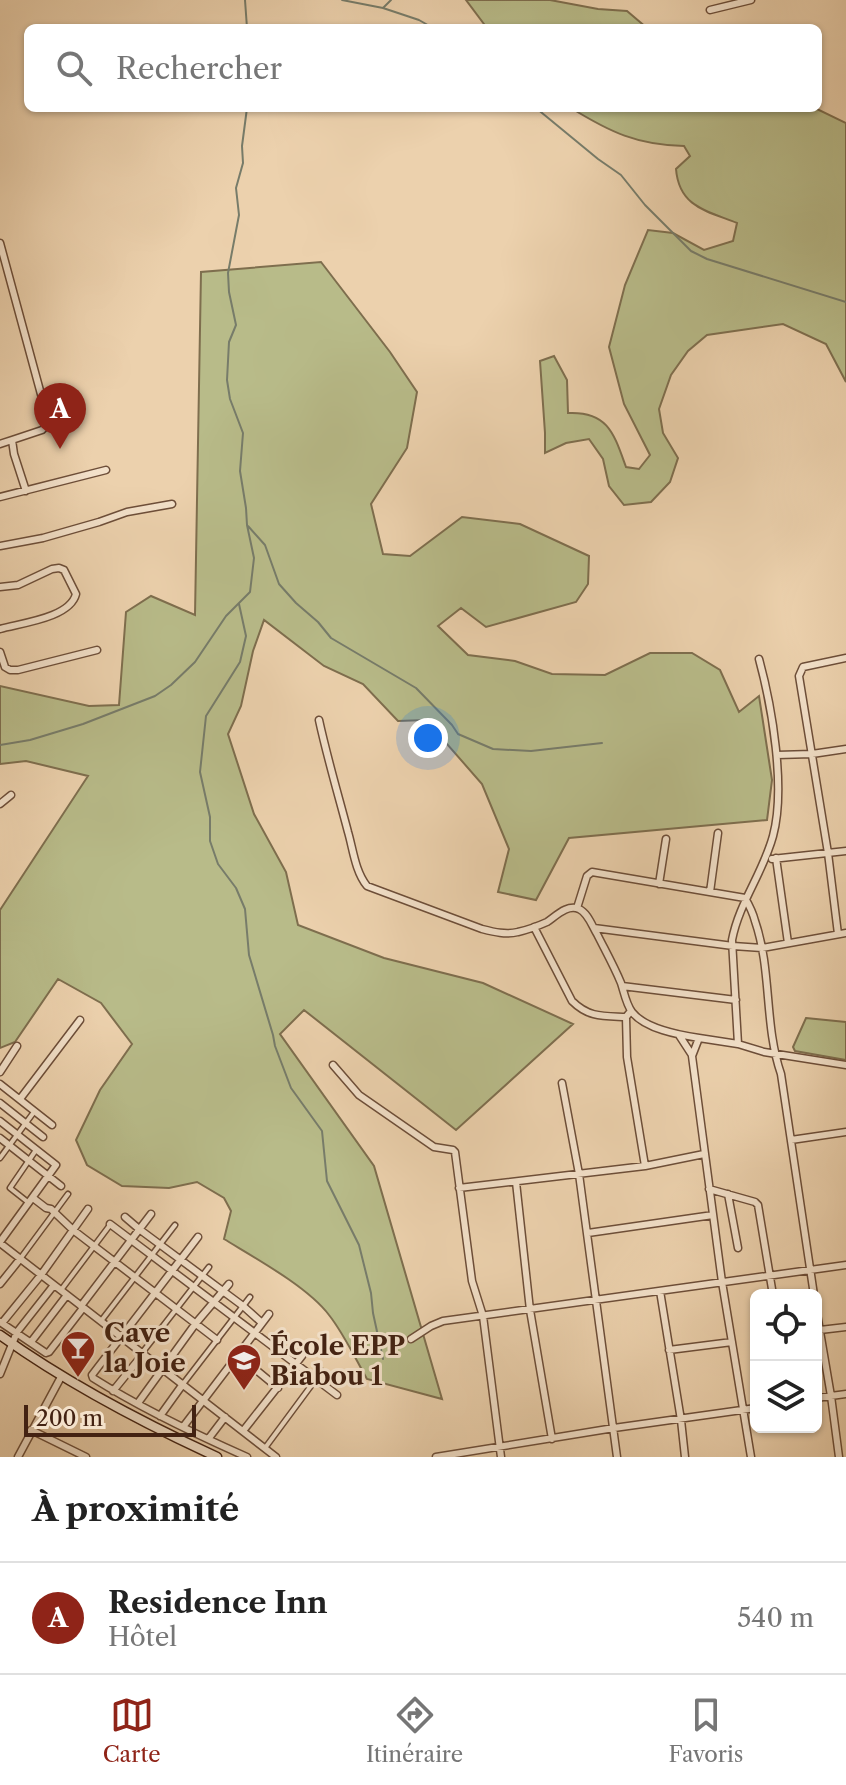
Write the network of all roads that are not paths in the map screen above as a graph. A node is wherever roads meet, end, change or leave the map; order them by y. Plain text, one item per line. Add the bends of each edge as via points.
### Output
1 (751, 0) edge
2 (710, 10) dead end
3 (0, 243) edge
4 (12, 440) junction
5 (0, 444) edge
6 (106, 470) dead end
7 (26, 491) junction
8 (0, 497) edge
9 (172, 504) dead end
10 (0, 546) edge
11 (0, 587) edge
12 (0, 629) edge
13 (97, 650) dead end
14 (0, 652) edge
15 (846, 658) edge
16 (759, 659) dead end
17 (319, 720) dead end
18 (846, 749) edge
19 (812, 754) junction
20 (777, 755) junction
21 (11, 795) dead end
22 (0, 804) edge
23 (718, 833) dead end
24 (666, 839) dead end
25 (846, 851) edge
26 (828, 853) junction
27 (776, 858) junction
28 (764, 859) junction
29 (659, 884) junction
30 (710, 892) junction
31 (745, 898) junction
32 (577, 908) junction
33 (534, 927) junction
34 (594, 928) junction
35 (842, 933) edge
36 (788, 943) junction
37 (733, 946) junction
38 (762, 948) junction
39 (622, 986) junction
40 (736, 1000) junction
41 (629, 1014) junction
42 (80, 1020) dead end
43 (679, 1035) junction
44 (699, 1038) junction
45 (738, 1044) junction
46 (17, 1046) dead end
47 (774, 1053) junction
48 (692, 1056) junction
49 (333, 1065) dead end
50 (846, 1066) edge
51 (0, 1072) edge
52 (562, 1083) dead end
53 (0, 1084) edge
54 (20, 1099) junction
55 (2, 1105) edge
56 (35, 1112) junction
57 (0, 1114) edge
58 (0, 1121) edge
59 (26, 1123) junction
60 (52, 1125) dead end
61 (846, 1132) edge
62 (18, 1134) junction
63 (43, 1137) dead end
64 (0, 1138) edge
65 (791, 1140) junction
66 (9, 1145) junction
67 (37, 1149) junction
68 (704, 1154) junction
69 (0, 1158) edge
70 (29, 1161) junction
71 (645, 1166) junction
72 (579, 1174) junction
73 (49, 1176) junction
74 (516, 1182) junction
75 (61, 1186) dead end
76 (459, 1188) junction
77 (709, 1189) junction
78 (68, 1194) dead end
79 (728, 1194) junction
80 (31, 1200) junction
81 (88, 1209) dead end
82 (55, 1213) junction
83 (151, 1214) dead end
84 (713, 1215) junction
85 (125, 1217) dead end
86 (110, 1224) joint
87 (175, 1225) dead end
88 (139, 1229) junction
89 (73, 1230) junction
90 (588, 1233) junction
91 (198, 1237) dead end
92 (131, 1240) junction
93 (0, 1243) edge
94 (161, 1245) junction
95 (94, 1246) junction
96 (738, 1248) dead end
97 (153, 1255) junction
98 (20, 1259) junction
99 (181, 1260) junction
100 (114, 1262) junction
101 (846, 1265) edge
102 (209, 1267) dead end
103 (809, 1270) junction
104 (173, 1271) junction
105 (41, 1275) junction
106 (203, 1276) junction
107 (769, 1276) junction
108 (136, 1277) junction
109 (722, 1282) junction
110 (0, 1284) edge
111 (229, 1284) dead end
112 (54, 1285) junction
113 (195, 1287) junction
114 (772, 1289) edge
115 (813, 1289) edge
116 (223, 1291) junction
117 (660, 1291) junction
118 (156, 1292) junction
119 (64, 1293) junction
120 (250, 1297) dead end
121 (597, 1300) junction
122 (214, 1301) junction
123 (243, 1306) junction
124 (82, 1307) junction
125 (177, 1308) junction
126 (530, 1310) junction
127 (269, 1314) dead end
128 (483, 1316) junction
129 (234, 1318) junction
130 (101, 1321) junction
131 (1, 1322) edge
132 (196, 1323) junction
133 (262, 1323) junction
134 (846, 1327) edge
135 (822, 1330) edge
136 (17, 1332) junction
137 (254, 1333) junction
138 (0, 1335) edge
139 (122, 1337) junction
140 (411, 1339) dead end
141 (217, 1340) junction
142 (31, 1342) junction
143 (732, 1342) junction
144 (822, 1342) edge
145 (12, 1344) junction
146 (669, 1350) junction
147 (0, 1351) edge
148 (142, 1353) junction
149 (238, 1355) junction
150 (7, 1356) junction
151 (302, 1356) dead end
152 (296, 1364) junction
153 (163, 1369) junction
154 (322, 1371) dead end
155 (0, 1374) edge
156 (61, 1377) junction
157 (316, 1379) junction
158 (183, 1384) junction
159 (278, 1388) junction
160 (113, 1391) junction
161 (846, 1394) edge
162 (337, 1395) dead end
163 (831, 1396) junction
164 (822, 1397) edge
165 (204, 1401) junction
166 (138, 1403) junction
167 (750, 1409) edge
168 (742, 1410) junction
169 (160, 1416) junction
170 (225, 1417) junction
171 (681, 1420) junction
172 (183, 1427) junction
173 (614, 1428) junction
174 (31, 1430) junction
175 (243, 1431) junction
176 (209, 1438) junction
177 (552, 1439) junction
178 (500, 1447) junction
179 (265, 1448) junction
180 (18, 1457) edge
181 (86, 1457) edge
182 (217, 1457) edge
183 (247, 1457) edge
184 (276, 1457) edge
185 (436, 1457) edge
186 (501, 1457) edge
187 (617, 1457) edge
188 (685, 1457) edge
189 (751, 1457) edge
190 (839, 1457) edge

1 - 2 street
3 - 4 street via 47,425
4 - 5 street
4 - 7 street
6 - 7 street
7 - 8 street
9 - 10 street
11 - 12 street via 59,568 76,594 68,608 56,614
13 - 14 street via 18,670 5,667
15 - 19 street via 800,670
16 - 20 street
17 - 33 street via 367,886 482,929 511,933
18 - 19 street
19 - 20 street
19 - 26 street
20 - 28 street via 779,808
21 - 22 street
23 - 30 street
24 - 29 street
25 - 26 street
26 - 27 street
26 - 35 street
27 - 28 street
27 - 36 street
28 - 31 street
29 - 30 street
29 - 32 street via 592,872
30 - 31 street
31 - 37 street
31 - 38 street
32 - 33 street
32 - 34 street
33 - 41 street via 579,1008 594,1015
34 - 37 street
34 - 39 street
35 - 36 street
36 - 38 street
37 - 38 street
37 - 40 street
38 - 47 street
39 - 40 street
39 - 41 street
40 - 45 street
41 - 43 street
41 - 71 street via 627,1057
42 - 54 street
43 - 44 street
43 - 48 street
44 - 45 street
44 - 48 street
45 - 47 street
46 - 51 street
47 - 50 street
47 - 65 street
48 - 68 street
49 - 76 street via 359,1095 434,1147 453,1150
52 - 72 street
53 - 54 street
54 - 56 street
55 - 57 street
55 - 59 street
56 - 59 street
56 - 60 street
58 - 62 street
59 - 62 street
59 - 63 street
61 - 65 street
62 - 66 street
62 - 67 street
64 - 66 street
65 - 103 street
66 - 69 street
66 - 70 street
67 - 70 street
67 - 73 street via 56,1165
68 - 71 street
68 - 77 street
70 - 73 street
70 - 80 street via 10,1188
71 - 72 street
72 - 74 street
72 - 90 street
73 - 75 street
73 - 80 street
74 - 76 street
74 - 126 street
76 - 128 street via 472,1281
77 - 79 street
77 - 84 street
78 - 82 street
79 - 96 street
79 - 107 street via 758,1205
80 - 82 street
80 - 93 street
81 - 89 street
82 - 89 street
82 - 98 street
83 - 88 street
84 - 90 street
84 - 109 street
85 - 88 street
86 - 92 street
86 - 95 street
87 - 94 street
88 - 92 street
88 - 94 street
89 - 95 street
89 - 105 street
90 - 121 street
91 - 99 street
92 - 97 street
92 - 100 street
93 - 98 street
94 - 97 street
94 - 99 street
95 - 100 street
95 - 119 street
97 - 104 street
97 - 108 street
98 - 105 street
98 - 110 street
99 - 104 street
99 - 106 street
100 - 108 street
100 - 124 street
101 - 103 street
102 - 106 street
103 - 107 street
103 - 115 street
104 - 113 street
104 - 118 street
105 - 112 street
105 - 131 street
106 - 113 street
106 - 116 street
107 - 109 street
107 - 114 street
108 - 118 street
108 - 130 street
109 - 117 street
109 - 143 street
111 - 116 street
112 - 119 street
112 - 136 street
113 - 122 street
113 - 125 street
116 - 122 street
116 - 123 street
117 - 121 street
117 - 146 street
118 - 125 street
118 - 139 street
119 - 124 street
119 - 142 street
120 - 123 street
121 - 126 street
121 - 173 street
122 - 129 street
122 - 132 street
123 - 129 street
123 - 133 street
124 - 130 street
124 - 142 street via 49,1352
125 - 132 street
125 - 148 street
126 - 128 street
126 - 177 street
127 - 133 street
128 - 140 street via 436,1323
128 - 178 street
129 - 137 street
129 - 141 street
130 - 139 street
131 - 136 street
132 - 141 street
132 - 153 street
133 - 137 street
134 - 135 street
136 - 142 street
136 - 145 street
137 - 149 street
137 - 152 street
138 - 145 main road
139 - 148 street
139 - 160 street via 92,1372
141 - 158 street
143 - 146 street
143 - 168 street
144 - 163 street
145 - 150 street
145 - 156 main road
146 - 171 street
147 - 150 street
148 - 153 street
148 - 160 street
149 - 159 street
149 - 165 street
150 - 155 street
151 - 152 street
152 - 157 street
152 - 159 street
153 - 158 street
153 - 166 street
154 - 157 street
156 - 174 street
156 - 182 main road
157 - 162 street
157 - 179 street
158 - 165 street
158 - 169 street
159 - 175 street
160 - 166 street
161 - 163 street
163 - 164 street
163 - 190 street
165 - 170 street
165 - 172 street
166 - 169 street
167 - 168 street
168 - 171 street
168 - 189 street
169 - 172 street
170 - 175 street
170 - 176 street
171 - 173 street
171 - 188 street
172 - 176 street
173 - 177 street
173 - 187 street
174 - 180 street
174 - 181 street
175 - 179 street
176 - 183 street
177 - 178 street
178 - 185 street
178 - 186 street
179 - 184 street

